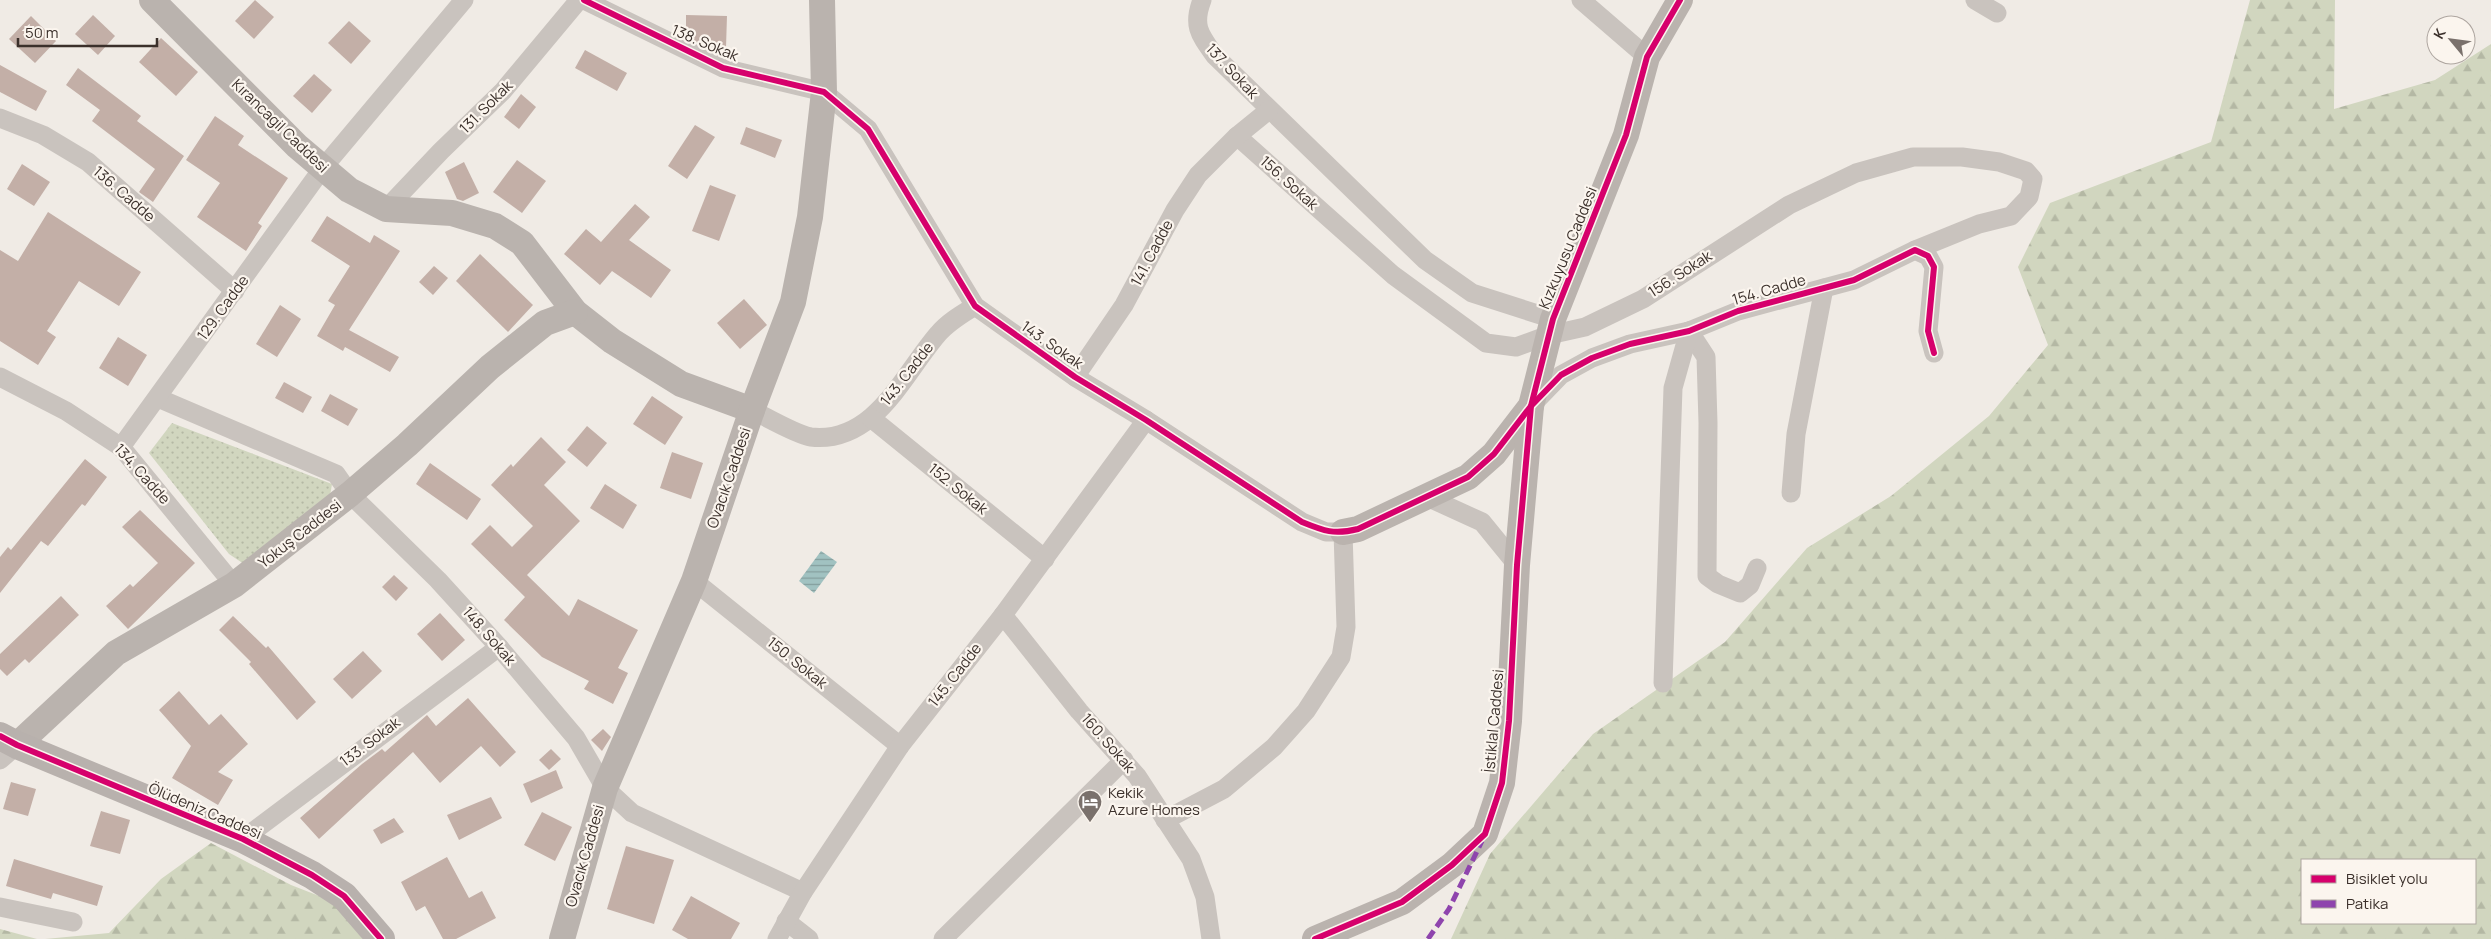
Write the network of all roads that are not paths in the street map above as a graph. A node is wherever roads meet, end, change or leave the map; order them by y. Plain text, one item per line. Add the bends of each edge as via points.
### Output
1 (152, 0) edge
2 (464, 0) edge
3 (579, 0) edge
4 (584, 0) edge
5 (822, 0) edge
6 (1202, 0) edge
7 (1581, 0) edge
8 (1680, 0) edge
9 (1975, 0) edge
10 (1997, 13) dead end
11 (1647, 56) junction
12 (824, 92) junction
13 (1269, 110) junction
14 (0, 118) edge
15 (1237, 136) junction
16 (322, 169) junction
17 (386, 209) junction
18 (1915, 250) junction
19 (1824, 288) junction
20 (235, 291) junction
21 (975, 306) junction
22 (574, 312) junction
23 (1551, 327) junction
24 (1689, 331) junction
25 (1934, 353) dead end
26 (1075, 377) junction
27 (1, 381) edge
28 (158, 398) junction
29 (1531, 406) junction
30 (752, 410) junction
31 (871, 418) junction
32 (1146, 420) junction
33 (121, 447) junction
34 (1791, 493) dead end
35 (350, 494) junction
36 (1427, 498) junction
37 (1343, 532) junction
38 (1045, 560) junction
39 (1517, 564) junction
40 (1757, 568) dead end
41 (694, 581) junction
42 (234, 584) junction
43 (1003, 615) junction
44 (499, 647) junction
45 (1663, 683) dead end
46 (900, 746) junction
47 (6, 747) edge
48 (1124, 760) junction
49 (605, 788) junction
50 (1165, 820) junction
51 (243, 839) junction
52 (803, 892) junction
53 (0, 907) edge
54 (73, 922) dead end
55 (786, 922) junction
56 (380, 939) edge
57 (562, 939) edge
58 (777, 939) edge
59 (809, 939) edge
60 (943, 939) edge
61 (1211, 939) edge
62 (1315, 939) edge

1 - 16 street, Kırancagil Caddesi
2 - 16 street, 129. Cadde
3 - 17 street, 131. Sokak via 503,91
4 - 12 street, 138. Sokak via 723,68
5 - 12 street, Ovacık Caddesi
6 - 13 street, 137. Sokak via 1197,12 1198,33 1214,56
7 - 11 street
8 - 11 street, Kızkuyusu Caddesi
9 - 10 street
11 - 23 street, Kızkuyusu Caddesi via 1626,135
12 - 21 street, 143. Sokak via 868,129
12 - 30 street, Ovacık Caddesi via 810,217 792,302
13 - 15 street, 141. Cadde
13 - 23 street, 137. Sokak via 1426,260 1472,293
14 - 20 street, 136. Cadde via 43,135 88,162
15 - 23 street, 156. Sokak via 1393,274 1486,343 1516,347
15 - 26 street, 141. Cadde via 1198,175 1175,210 1124,305
16 - 17 street, Kırancagil Caddesi via 349,190
16 - 20 street, 129. Cadde
17 - 22 street, Kırancagil Caddesi via 452,213 495,226 522,243
18 - 19 street, 154. Cadde via 1854,280
18 - 23 street, 156. Sokak via 1979,224 2011,216 2029,197 2033,180 2026,170 1962,157 1913,157 1856,173 1789,205 1643,299 1585,326
18 - 25 street via 1928,256 1934,266 1928,331
19 - 24 street, 154. Cadde via 1738,311
19 - 34 street via 1796,434
20 - 28 street, 129. Cadde
21 - 26 street, 143. Sokak
21 - 31 street, 143. Cadde via 938,333 895,393
22 - 30 street, Kırancagil Caddesi via 612,341 681,384
22 - 35 street, Yokuş Caddesi via 545,323 490,367 407,446
23 - 29 street, Kızkuyusu Caddesi
24 - 29 street, 154. Cadde via 1630,344 1592,358 1561,375
24 - 40 street via 1706,357 1707,576 1740,593 1750,585
24 - 45 street via 1673,388
26 - 32 street, 143. Sokak
27 - 33 street, 134. Cadde via 66,411
28 - 33 street, 129. Cadde
28 - 35 street, 148. Sokak via 336,474
29 - 36 street, Kızkuyusu Caddesi via 1494,454 1474,472
29 - 39 street, İstiklal Caddesi
30 - 31 street, 143. Cadde via 810,437 837,436
30 - 41 street, Ovacık Caddesi
31 - 38 street, 152. Sokak
32 - 37 street, 143. Sokak via 1302,522 1326,532
32 - 38 street, 145. Cadde
33 - 42 street, 134. Cadde
35 - 42 street, Yokuş Caddesi
35 - 44 street, 148. Sokak via 438,580
36 - 37 street, Kızkuyusu Caddesi via 1358,529
36 - 39 street via 1482,522
37 - 50 street via 1346,627 1341,656 1306,711 1274,747 1224,789
38 - 43 street, 145. Cadde
39 - 62 street, İstiklal Caddesi via 1509,721 1502,783 1485,834 1452,865 1402,902
41 - 46 street, 150. Sokak
41 - 49 street, Ovacık Caddesi
42 - 47 street, Yokuş Caddesi via 116,653
43 - 46 street, 145. Cadde
43 - 48 street, 160. Sokak
44 - 49 street, 148. Sokak via 576,738
44 - 51 street, 133. Sokak
46 - 52 street, 145. Cadde
47 - 51 main road, Ölüdeniz Caddesi
48 - 50 street, 160. Sokak
48 - 60 street
49 - 52 street, 148. Sokak via 632,813
49 - 57 street, Ovacık Caddesi
50 - 61 street, 160. Sokak via 1191,859 1206,897
51 - 56 main road, Ölüdeniz Caddesi via 312,875 344,896
52 - 55 street, 145. Cadde
53 - 54 street
55 - 58 street, 145. Cadde
55 - 59 street

